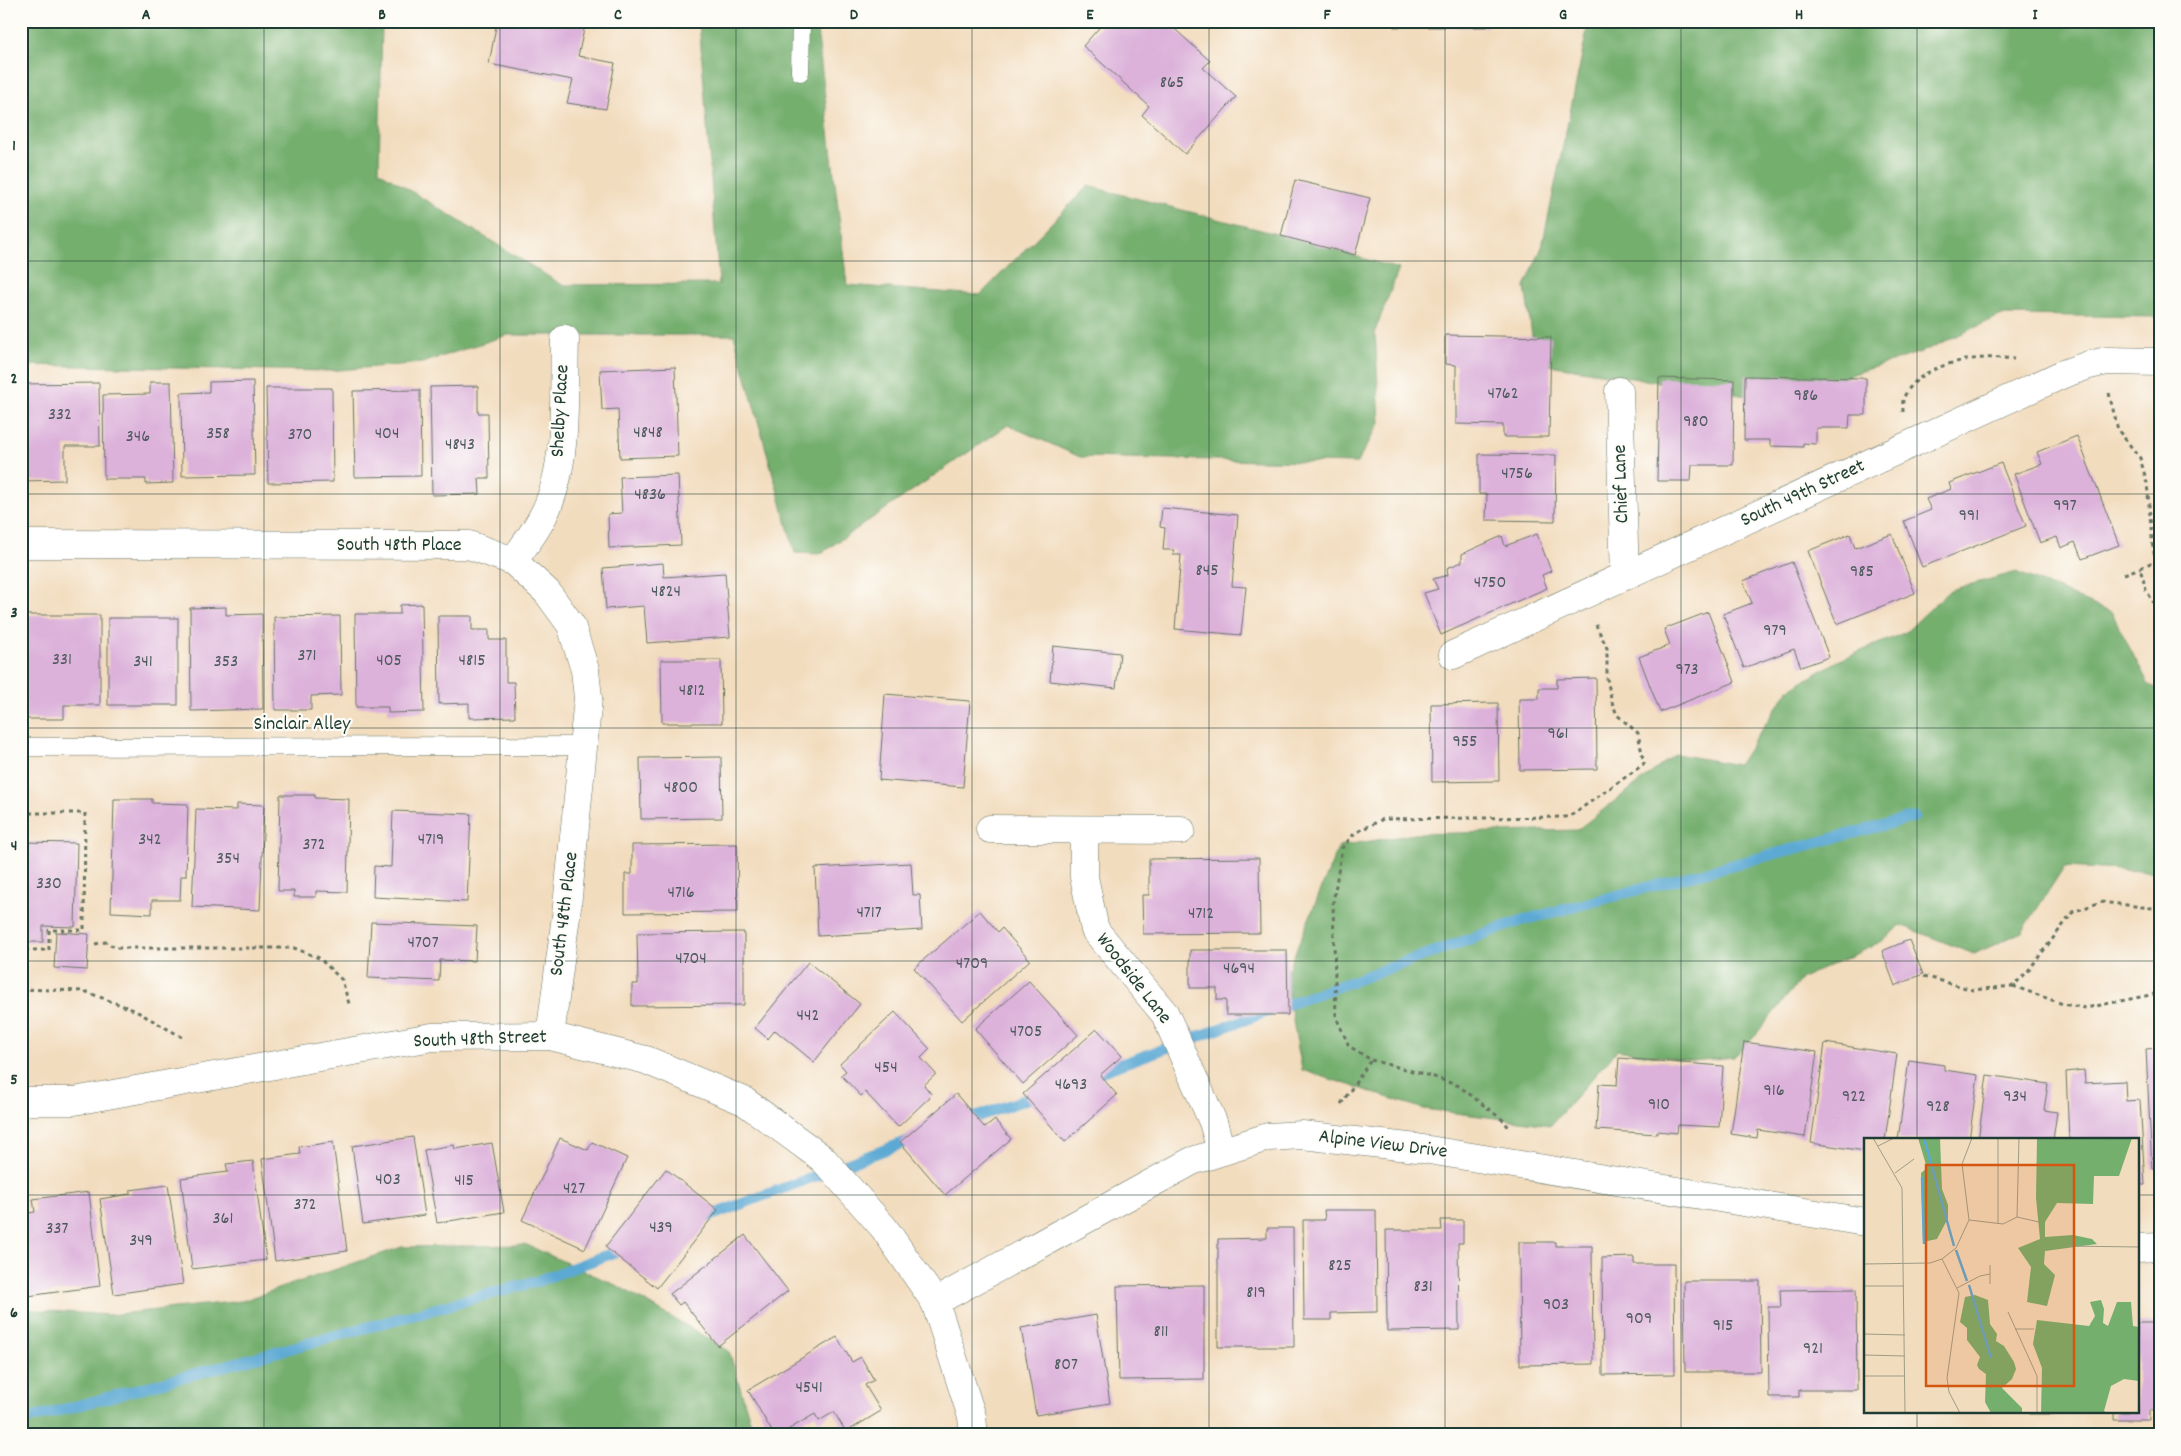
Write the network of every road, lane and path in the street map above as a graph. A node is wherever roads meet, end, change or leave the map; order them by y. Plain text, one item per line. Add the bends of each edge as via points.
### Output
1 (801, 21) edge
2 (800, 72) dead end
3 (565, 339) dead end
4 (2020, 360) dead end
5 (2160, 362) edge
6 (1619, 391) dead end
7 (2109, 392) dead end
8 (1903, 416) dead end
9 (21, 544) edge
10 (2158, 560) edge
11 (513, 561) junction
12 (2140, 568) junction
13 (2124, 574) dead end
14 (1625, 576) junction
15 (2160, 613) edge
16 (1596, 624) dead end
17 (1453, 655) dead end
18 (583, 746) junction
19 (21, 747) edge
20 (21, 813) edge
21 (990, 829) dead end
22 (1084, 830) junction
23 (1182, 830) dead end
24 (2160, 909) edge
25 (95, 944) dead end
26 (21, 950) edge
27 (1924, 976) dead end
28 (2013, 986) junction
29 (21, 989) edge
30 (2160, 993) edge
31 (350, 1007) dead end
32 (550, 1036) junction
33 (182, 1037) dead end
34 (1370, 1060) junction
35 (21, 1101) edge
36 (1341, 1104) dead end
37 (1510, 1129) dead end
38 (1221, 1150) junction
39 (1864, 1222) edge
40 (2160, 1247) edge
41 (2138, 1248) edge
42 (935, 1302) junction
43 (974, 1435) edge

1 - 2 lane
3 - 11 street, Shelby Place via 562,455 547,508 536,530
4 - 8 path via 1980,359 1931,370 1912,384 1903,398
5 - 14 street, South 49th Street via 2107,361 2063,374
6 - 14 street, Chief Lane
7 - 10 path via 2118,430 2140,458 2147,483 2153,550
9 - 11 street, South 48th Place via 469,545
10 - 12 path
11 - 18 street, South 48th Place via 547,592 571,625 585,670 588,698
12 - 13 path
12 - 15 path via 2146,590
14 - 17 street, South 49th Street
16 - 34 path via 1607,648 1607,679 1612,702 1617,715 1638,733 1644,764 1569,817 1383,819 1356,833 1342,848 1332,903 1336,1016 1349,1046
18 - 19 lane, Sinclair Alley
18 - 32 street, South 48th Place
20 - 26 path via 84,813 84,930 50,930 50,950
21 - 22 street
22 - 23 street
22 - 38 street, Woodside Lane via 1084,877 1094,930 1165,1014 1213,1122
24 - 28 path via 2102,902 2073,912
25 - 31 path via 106,942 116,948 294,948 320,958 342,980
27 - 28 path via 1973,990
28 - 30 path via 2063,1004 2086,1008
29 - 33 path via 84,991 134,1010
32 - 35 street, South 48th Street via 432,1037 74,1101
32 - 42 street, South 48th Street via 646,1060 744,1100 823,1159 884,1228
34 - 36 path
34 - 37 path via 1459,1086
38 - 39 street, Alpine View Drive via 1268,1137 1311,1136 1505,1161
38 - 42 street, Alpine View Drive via 1192,1161
40 - 41 street
42 - 43 street, South 48th Street via 972,1417

